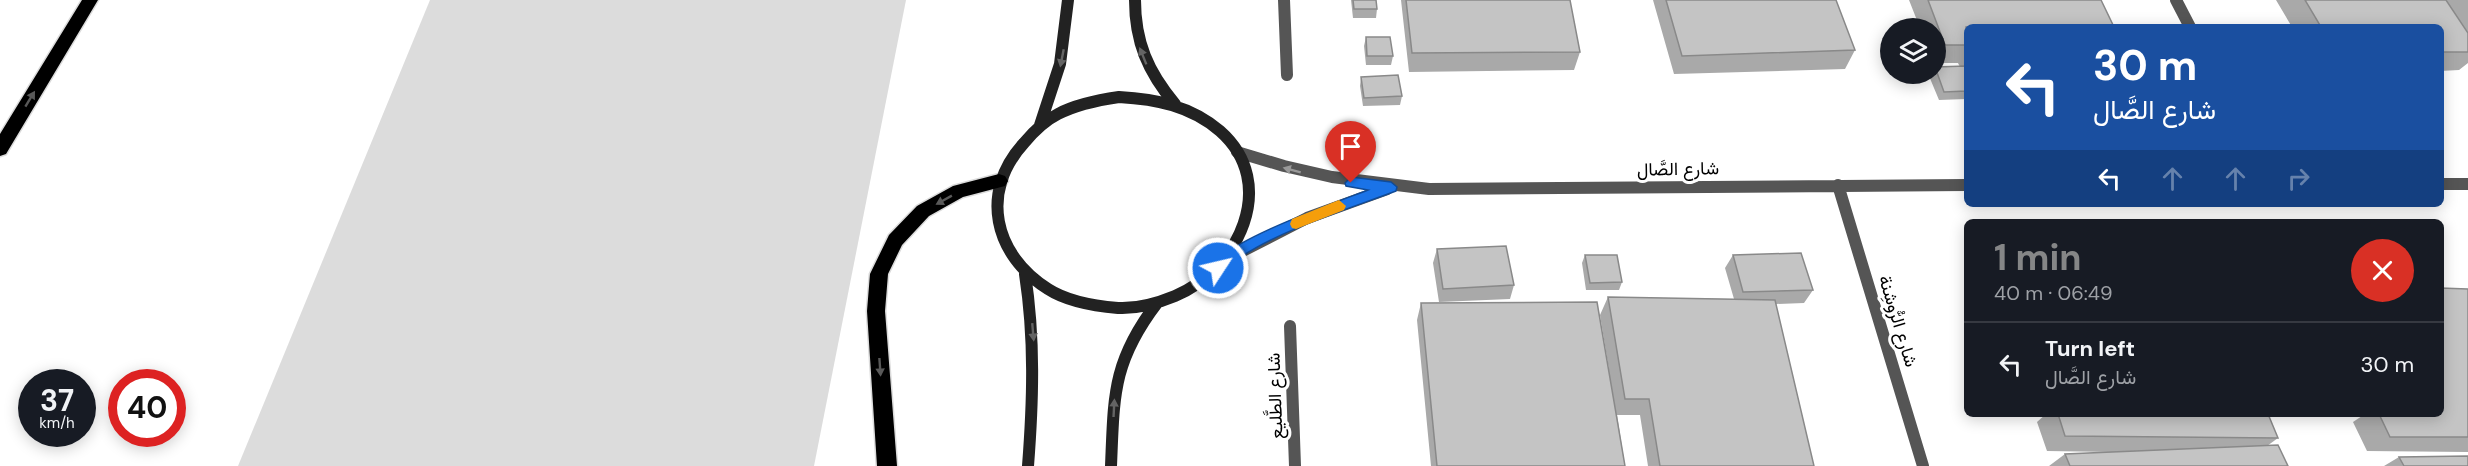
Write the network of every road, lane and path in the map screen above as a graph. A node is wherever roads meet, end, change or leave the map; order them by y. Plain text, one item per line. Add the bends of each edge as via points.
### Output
1 (90, 0) edge
2 (1068, 0) edge
3 (1135, 0) edge
4 (1284, 0) edge
5 (2176, 0) edge
6 (2188, 24) edge
7 (1287, 75) dead end
8 (1175, 104) junction
9 (1040, 125) junction
10 (0, 149) edge
11 (1237, 152) junction
12 (999, 182) junction
13 (2444, 184) edge
14 (2468, 184) edge
15 (1838, 185) junction
16 (1964, 185) edge
17 (1391, 187) junction
18 (1227, 259) junction
19 (1025, 274) junction
20 (1156, 303) junction
21 (1290, 326) dead end
22 (887, 466) edge
23 (1028, 466) edge
24 (1111, 466) edge
25 (1295, 466) edge
26 (1923, 466) edge

10 -> 1 highway
2 -> 9 street via 1059,74
8 -> 3 street via 1156,84 1144,61 1137,39
4 - 7 street
5 - 6 street
8 - 9 street via 1147,98 1110,99 1064,111
8 - 11 street via 1221,132
9 - 12 street via 1014,150
17 -> 11 street, شارع الصَّال via 1312,175
11 - 18 street via 1250,194 1248,216
12 - 19 street via 996,213 1005,246
12 -> 22 highway via 959,191 923,211 895,240 879,274 876,311
13 - 14 street
15 - 16 street, شارع الصَّال
15 - 17 street, شارع الصَّال
15 - 26 street, شارع الرُّوشِنة
17 - 18 street, شارع الصَّال via 1307,218
18 - 20 street via 1192,288
19 - 20 street via 1052,292 1085,304 1121,308
19 -> 23 street via 1035,359
24 -> 20 street via 1120,364 1128,342
21 - 25 street, شارع الطَّليع

